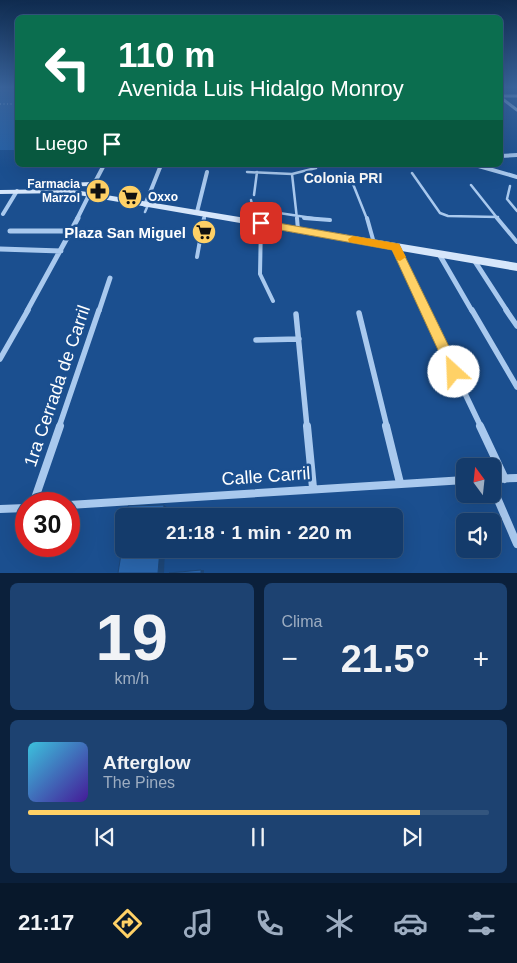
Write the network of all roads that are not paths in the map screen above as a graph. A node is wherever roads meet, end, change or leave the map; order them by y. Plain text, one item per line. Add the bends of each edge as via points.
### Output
1 (517, 155) edge
2 (503, 156) edge
3 (103, 167) edge
4 (160, 167) edge
5 (482, 167) edge
6 (316, 168) dead end
7 (207, 172) dead end
8 (247, 172) dead end
9 (257, 172) junction
10 (412, 173) dead end
11 (292, 174) junction
12 (517, 177) edge
13 (94, 184) junction
14 (353, 184) dead end
15 (471, 184) dead end
16 (0, 186) edge
17 (510, 186) dead end
18 (17, 191) junction
19 (0, 192) edge
20 (89, 195) junction
21 (254, 195) dead end
22 (251, 200) dead end
23 (146, 207) junction
24 (516, 210) edge
25 (201, 213) junction
26 (3, 214) dead end
27 (296, 217) junction
28 (498, 217) junction
29 (330, 220) dead end
30 (261, 223) junction
31 (298, 230) junction
32 (10, 231) dead end
33 (71, 231) junction
34 (517, 242) edge
35 (374, 243) junction
36 (396, 247) junction
37 (0, 249) edge
38 (61, 251) junction
39 (439, 254) junction
40 (197, 257) dead end
41 (474, 260) junction
42 (517, 267) edge
43 (110, 278) dead end
44 (273, 301) dead end
45 (359, 313) dead end
46 (296, 314) dead end
47 (517, 326) edge
48 (299, 339) junction
49 (256, 340) dead end
50 (0, 359) edge
51 (517, 387) edge
52 (517, 478) edge
53 (501, 479) edge
54 (505, 479) junction
55 (456, 480) edge
56 (400, 483) junction
57 (313, 488) junction
58 (37, 492) edge
59 (499, 503) edge
60 (80, 504) edge
61 (15, 508) edge
62 (0, 509) edge
63 (517, 544) edge

1 - 2 street
3 - 13 street
4 - 23 street
5 - 12 street
6 - 11 lane
7 - 25 street
8 - 9 lane
9 - 11 lane
9 - 21 lane
10 - 28 lane via 440,212 448,216
11 - 27 lane
13 - 16 street
13 - 20 street
14 - 35 lane
15 - 28 lane
17 - 24 lane via 507,199
18 - 19 street
18 - 20 street via 57,190
18 - 26 street
20 - 23 street
20 - 33 street
22 - 27 lane via 253,209
23 - 25 street
25 - 30 street
25 - 40 lane
27 - 29 lane
27 - 31 lane
28 - 34 lane
30 - 31 street
30 - 44 lane via 260,274
31 - 35 street
32 - 33 street
33 - 38 street
35 - 36 street
36 - 39 street
36 - 54 street
37 - 38 street
38 - 50 street
39 - 41 street
39 - 51 street
41 - 42 street
41 - 47 street
43 - 58 street, 1ra Cerrada de Carril
45 - 56 street
46 - 48 street
48 - 49 street
48 - 57 street
52 - 54 street
53 - 54 street
55 - 56 street, Calle Carril
56 - 57 street, Calle Carril
57 - 60 street, Calle Carril
59 - 63 street
61 - 62 street

